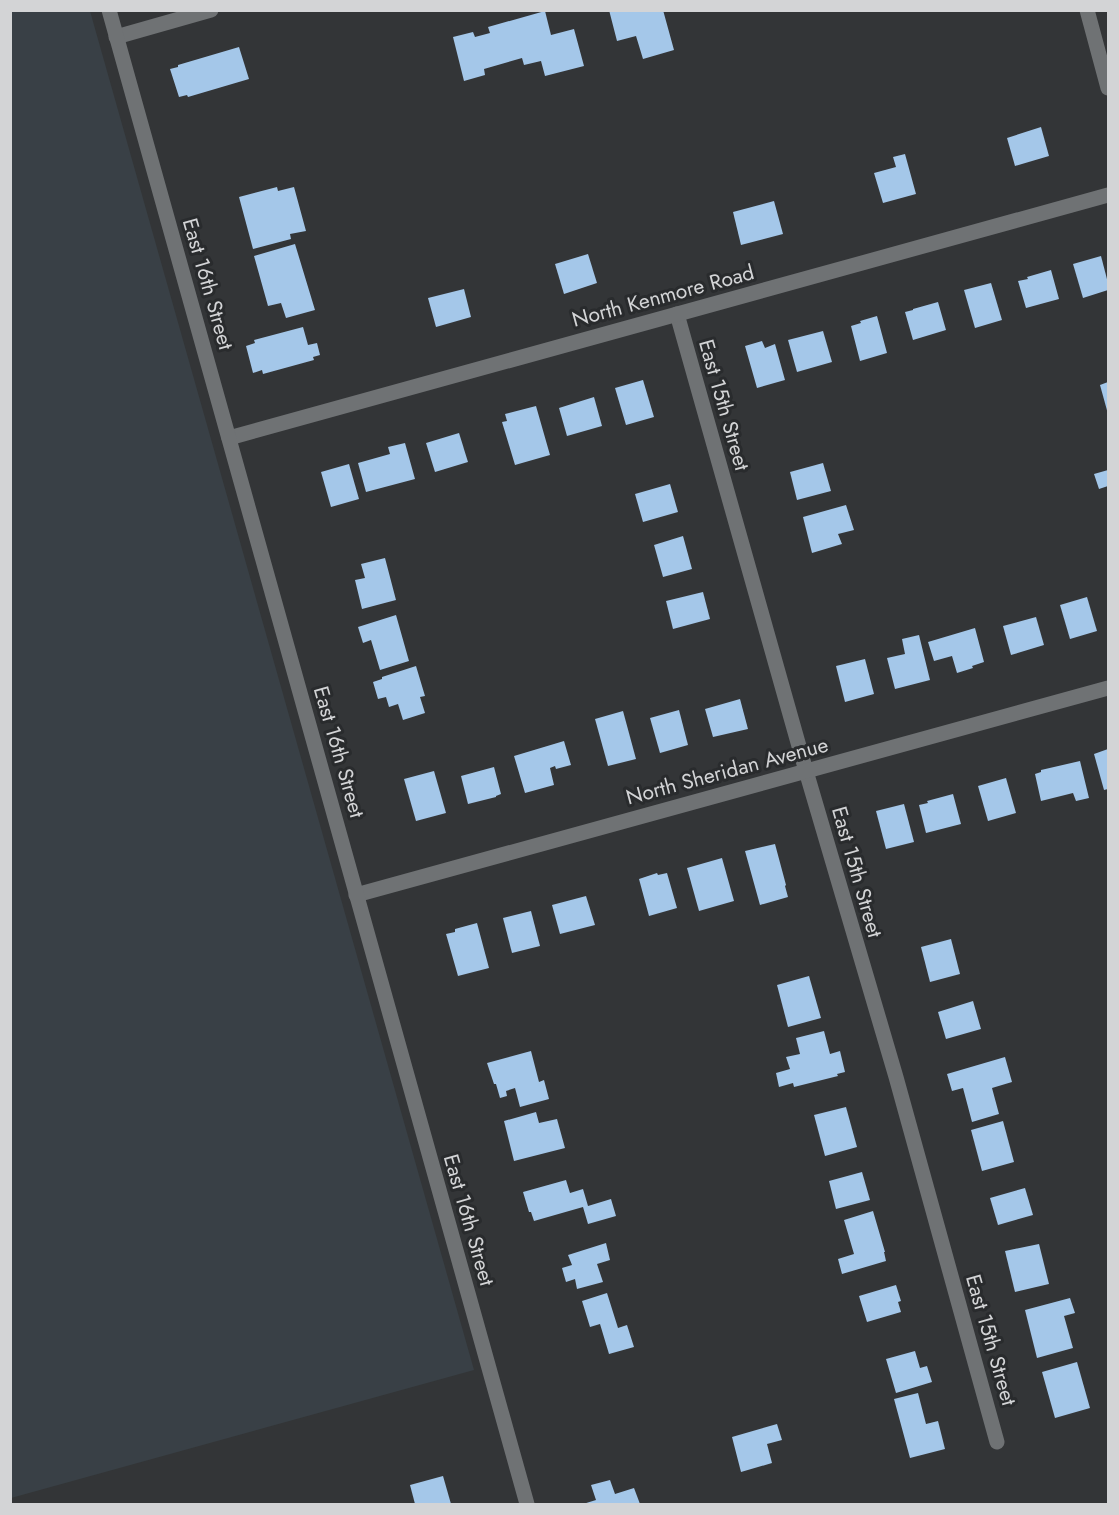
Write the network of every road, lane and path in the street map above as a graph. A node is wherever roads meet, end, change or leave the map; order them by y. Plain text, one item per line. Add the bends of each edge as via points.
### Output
1 (109, 10) edge
2 (211, 10) edge
3 (1087, 10) edge
4 (116, 37) junction
5 (1108, 88) edge
6 (1108, 195) edge
7 (676, 314) junction
8 (230, 438) junction
9 (1108, 688) edge
10 (806, 771) junction
11 (356, 895) junction
12 (997, 1442) dead end
13 (527, 1504) edge

1 - 4 street, East 16th Street
2 - 4 street
3 - 5 street
4 - 8 street, East 16th Street
6 - 7 street, North Kenmore Road
7 - 8 street, North Kenmore Road
7 - 10 street, East 15th Street
8 - 11 street, East 16th Street
9 - 10 street, North Sheridan Avenue
10 - 11 street, North Sheridan Avenue
10 - 12 street, East 15th Street
11 - 13 street, East 16th Street

